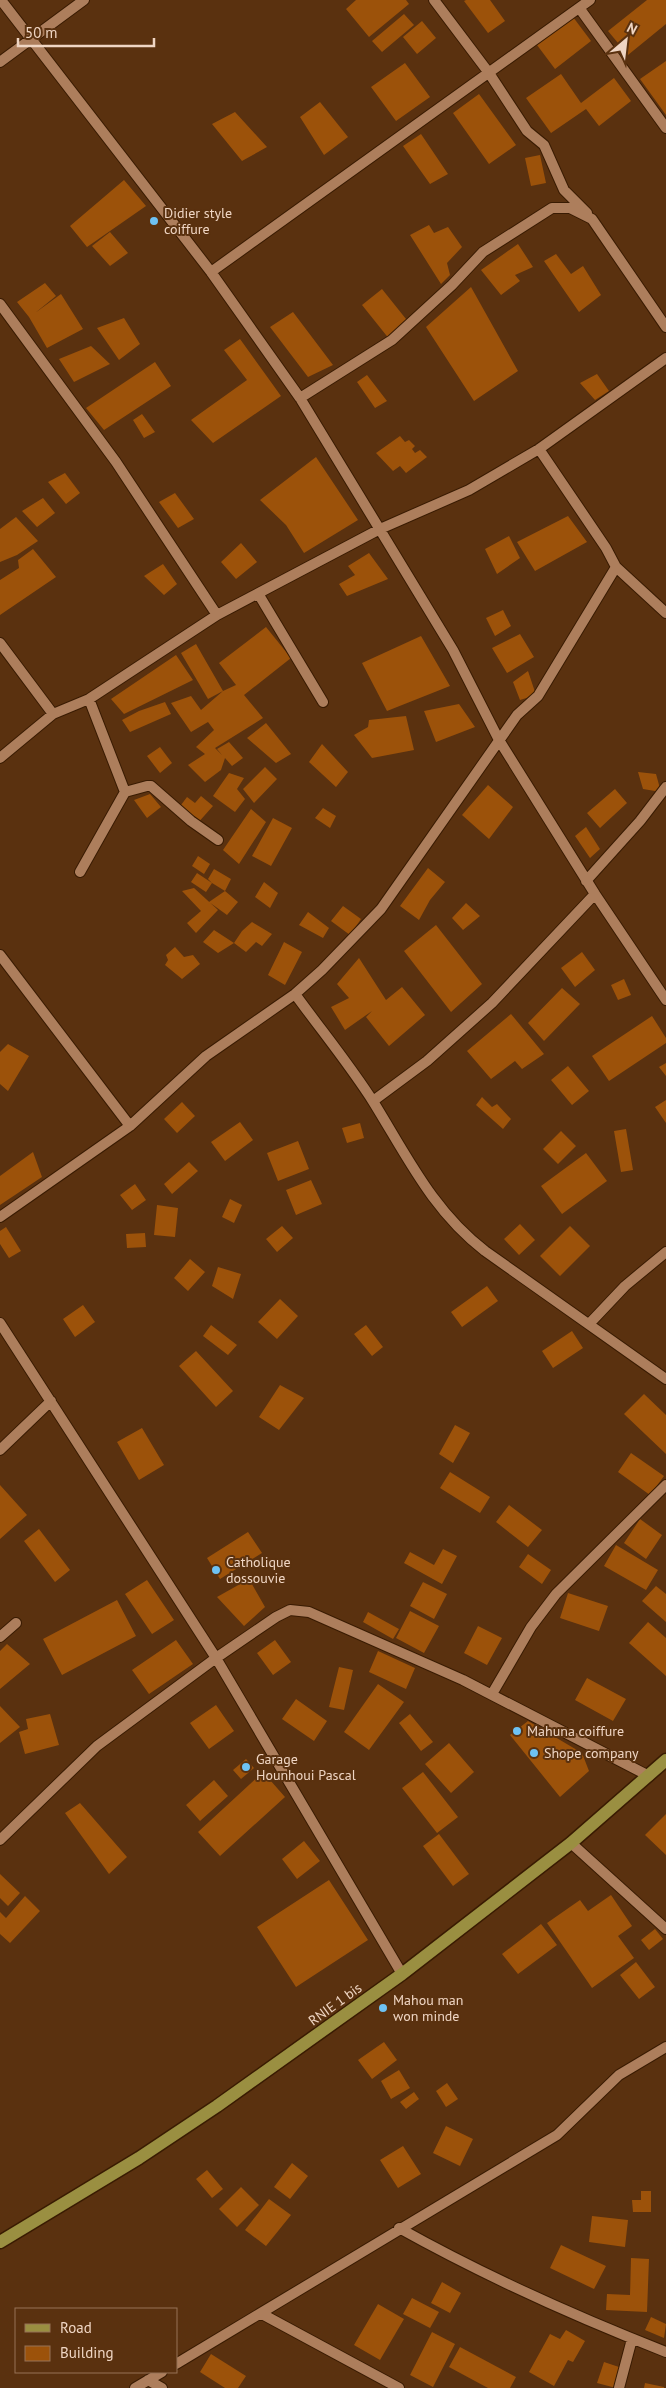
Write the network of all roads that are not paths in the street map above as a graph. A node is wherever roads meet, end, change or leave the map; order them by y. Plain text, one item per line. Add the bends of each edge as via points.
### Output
1 (1, 0) edge
2 (84, 0) edge
3 (434, 0) edge
4 (590, 0) edge
5 (580, 9) junction
6 (31, 38) junction
7 (0, 62) edge
8 (489, 74) junction
9 (666, 128) edge
10 (592, 219) junction
11 (212, 272) junction
12 (0, 304) edge
13 (666, 327) edge
14 (666, 358) edge
15 (300, 398) junction
16 (540, 449) junction
17 (380, 529) junction
18 (616, 567) junction
19 (259, 595) junction
20 (666, 613) edge
21 (217, 615) junction
22 (0, 643) edge
23 (89, 699) junction
24 (323, 702) dead end
25 (53, 714) junction
26 (499, 740) junction
27 (0, 758) edge
28 (666, 787) edge
29 (126, 792) junction
30 (218, 840) dead end
31 (80, 872) dead end
32 (586, 881) junction
33 (595, 894) junction
34 (0, 955) edge
35 (296, 994) junction
36 (666, 1000) edge
37 (373, 1101) junction
38 (130, 1126) junction
39 (0, 1217) edge
40 (666, 1252) edge
41 (0, 1323) edge
42 (590, 1324) junction
43 (666, 1379) edge
44 (51, 1401) junction
45 (0, 1450) edge
46 (666, 1485) edge
47 (16, 1623) dead end
48 (0, 1637) edge
49 (216, 1658) junction
50 (492, 1694) junction
51 (666, 1760) edge
52 (649, 1776) junction
53 (0, 1840) edge
54 (571, 1843) junction
55 (666, 1929) edge
56 (402, 1974) junction
57 (666, 2047) edge
58 (399, 2228) junction
59 (0, 2242) edge
60 (262, 2314) junction
61 (632, 2339) junction
62 (666, 2352) edge
63 (178, 2363) edge
64 (160, 2373) edge
65 (148, 2380) junction
66 (135, 2388) edge
67 (162, 2388) edge
68 (399, 2388) edge
69 (619, 2388) edge

1 - 6 street
2 - 6 street
3 - 8 street
4 - 5 street
5 - 8 street
5 - 9 street
6 - 7 street
6 - 11 street
8 - 10 street via 527,131 544,145 564,190
8 - 11 street
10 - 13 street
10 - 15 street via 570,208 552,208 483,252 392,340
11 - 15 street
12 - 21 street via 116,462
14 - 16 street
15 - 17 street
16 - 17 street via 448,502
16 - 18 street
17 - 19 street
17 - 26 street via 453,650
18 - 20 street
18 - 26 street via 538,696 516,716
19 - 21 street
19 - 24 street
21 - 23 street
22 - 25 street
23 - 25 street
23 - 29 street
25 - 27 street
26 - 32 street
26 - 35 street via 381,909
28 - 32 street
29 - 30 street via 151,786
29 - 31 street
32 - 33 street
33 - 36 street
33 - 37 street via 492,1003 427,1060
34 - 38 street
35 - 37 street
35 - 38 street via 206,1056
37 - 42 street via 415,1172 459,1230
38 - 39 street
40 - 42 street via 625,1286
41 - 44 street
42 - 43 street
44 - 45 street
44 - 49 street
46 - 50 street via 556,1594 531,1627
47 - 48 street
49 - 50 street via 276,1617 298,1610 386,1645
49 - 53 street via 97,1746
49 - 56 street
50 - 52 street
51 - 52 main road, RNIE 1 bis
52 - 54 main road, RNIE 1 bis
54 - 55 street
54 - 56 main road, RNIE 1 bis
56 - 59 main road, RNIE 1 bis via 139,2158
57 - 58 street via 620,2075 557,2135
58 - 60 street
58 - 61 street via 460,2262
60 - 63 street
60 - 68 street
61 - 62 street
61 - 69 street
64 - 65 street
65 - 66 street
65 - 67 street

